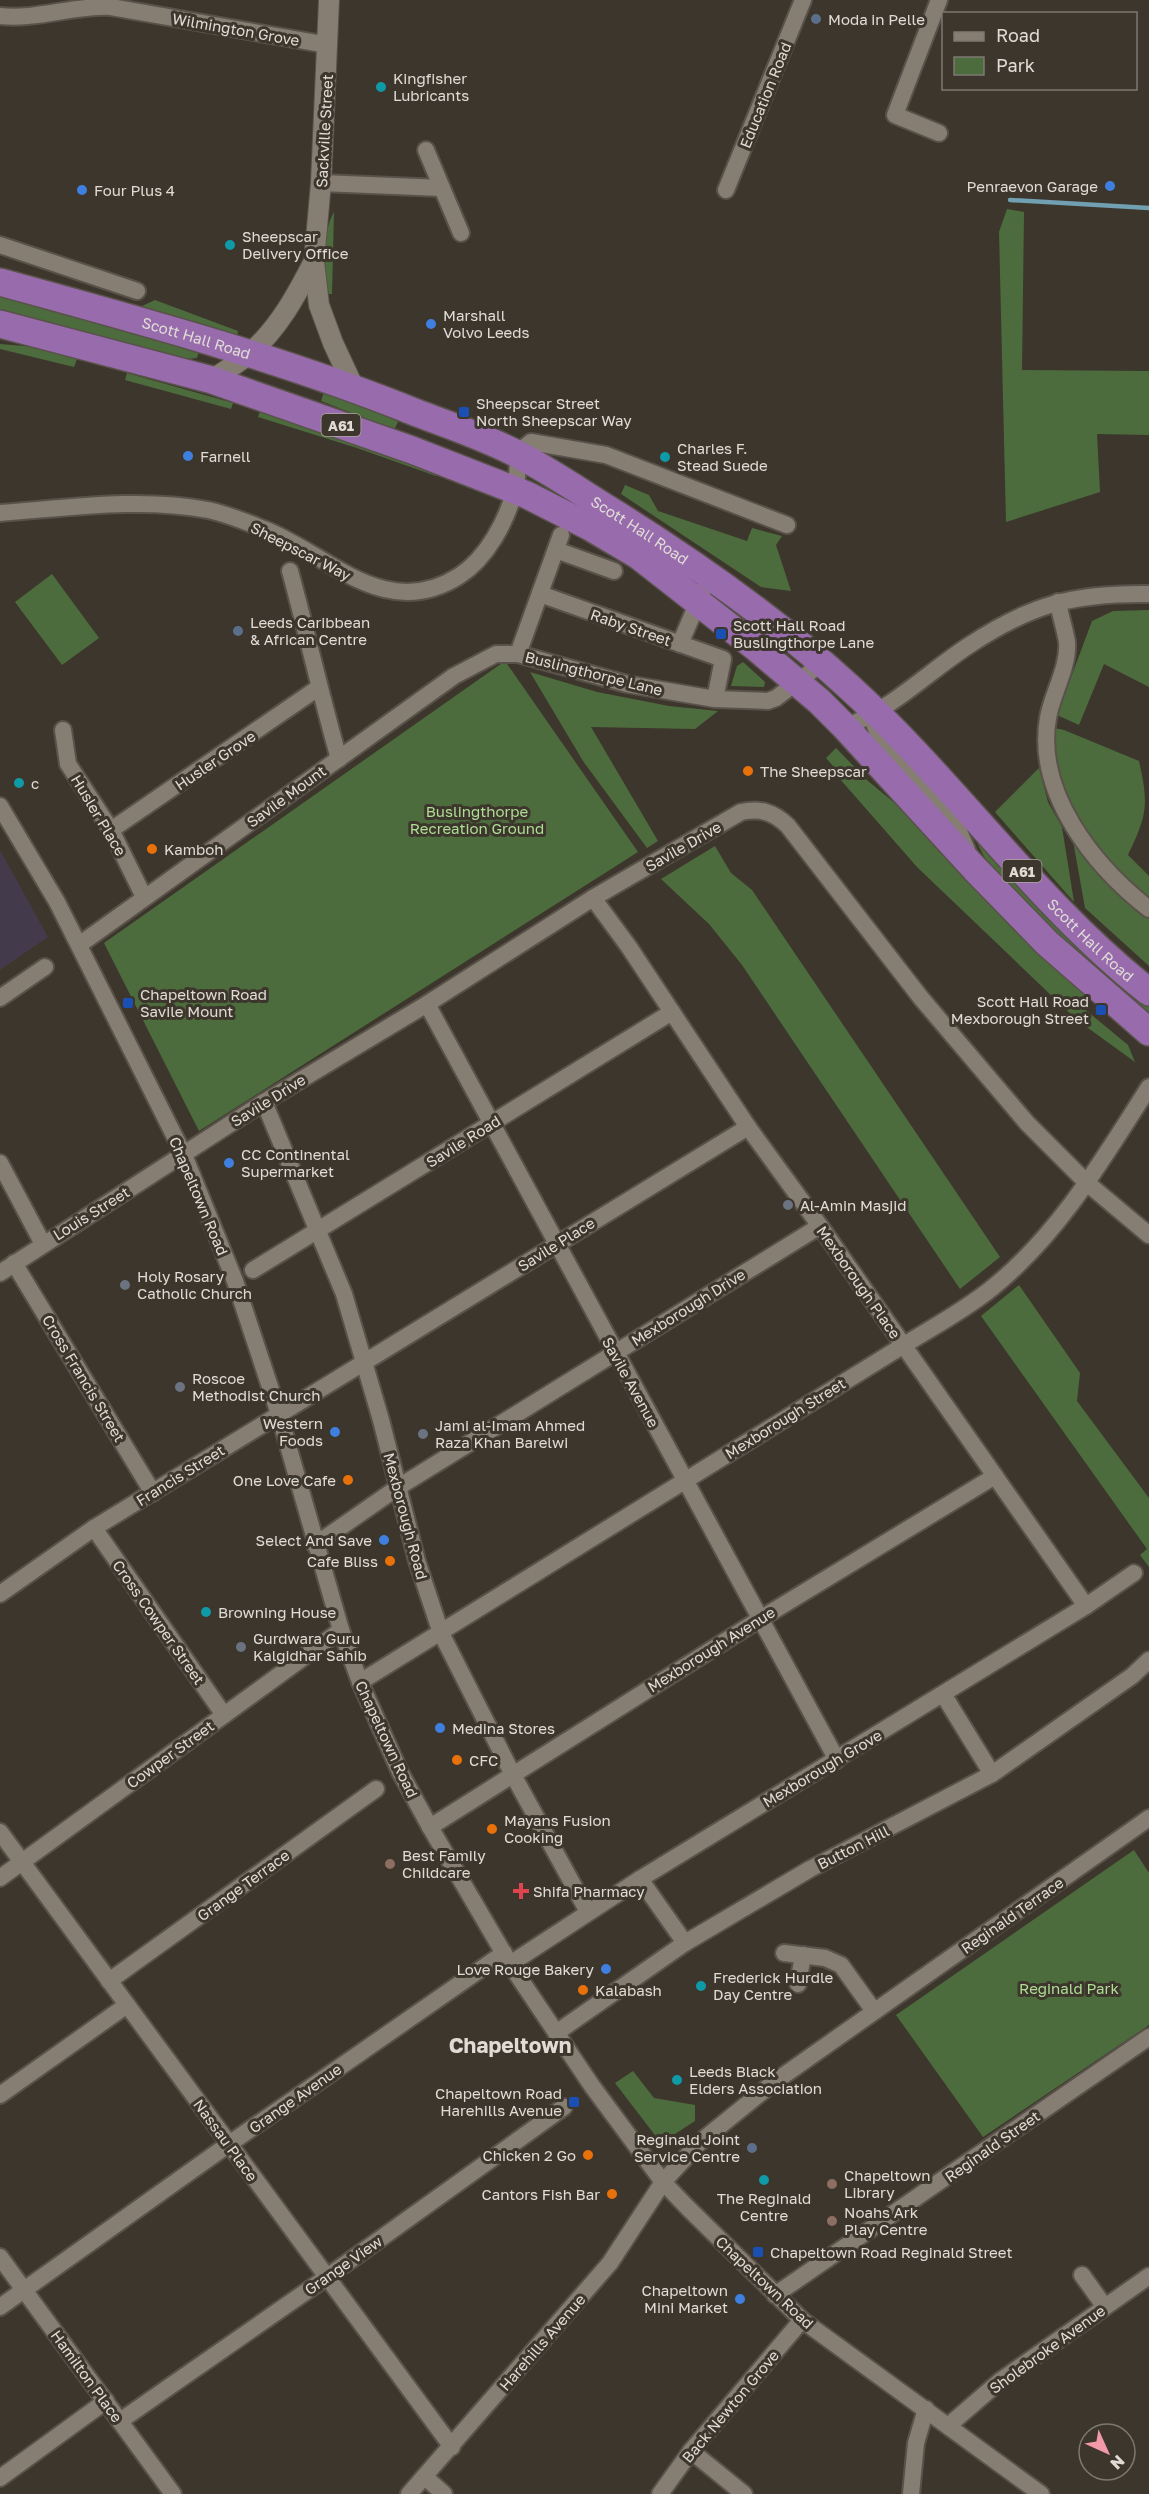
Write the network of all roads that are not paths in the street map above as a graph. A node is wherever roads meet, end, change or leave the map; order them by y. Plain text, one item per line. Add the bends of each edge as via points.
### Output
1 (329, 0) edge
2 (802, 0) edge
3 (939, 0) edge
4 (0, 16) edge
5 (328, 45) junction
6 (939, 133) dead end
7 (426, 150) dead end
8 (321, 183) junction
9 (442, 188) junction
10 (726, 190) dead end
11 (461, 233) dead end
12 (0, 244) edge
13 (314, 261) junction
14 (0, 282) edge
15 (137, 291) dead end
16 (0, 324) edge
17 (250, 353) junction
18 (212, 380) junction
19 (354, 388) junction
20 (519, 454) junction
21 (515, 490) junction
22 (0, 513) edge
23 (787, 525) dead end
24 (291, 571) dead end
25 (614, 571) dead end
26 (710, 576) junction
27 (540, 594) junction
28 (1149, 594) edge
29 (698, 600) junction
30 (1058, 602) junction
31 (680, 644) junction
32 (496, 654) joint
33 (518, 654) junction
34 (822, 663) junction
35 (796, 682) junction
36 (318, 688) junction
37 (715, 699) junction
38 (876, 712) junction
39 (846, 726) junction
40 (63, 730) dead end
41 (339, 759) junction
42 (0, 806) edge
43 (111, 830) junction
44 (975, 869) junction
45 (144, 897) junction
46 (593, 898) junction
47 (1149, 909) edge
48 (79, 945) junction
49 (45, 967) dead end
50 (1149, 992) edge
51 (0, 998) edge
52 (427, 1004) junction
53 (672, 1012) junction
54 (1149, 1032) edge
55 (1149, 1087) edge
56 (264, 1102) junction
57 (490, 1124) junction
58 (748, 1127) junction
59 (184, 1155) junction
60 (0, 1163) edge
61 (1088, 1183) junction
62 (820, 1226) junction
63 (319, 1231) junction
64 (1149, 1235) edge
65 (556, 1243) junction
66 (43, 1244) junction
67 (14, 1263) junction
68 (0, 1273) edge
69 (245, 1275) junction
70 (904, 1345) junction
71 (615, 1352) junction
72 (365, 1364) junction
73 (279, 1414) junction
74 (995, 1476) junction
75 (685, 1480) junction
76 (397, 1488) junction
77 (153, 1492) junction
78 (94, 1528) junction
79 (315, 1545) junction
80 (1134, 1573) dead end
81 (0, 1593) edge
82 (1086, 1606) junction
83 (760, 1619) junction
84 (341, 1630) junction
85 (441, 1633) junction
86 (1149, 1660) edge
87 (360, 1682) junction
88 (943, 1694) junction
89 (224, 1715) junction
90 (837, 1760) junction
91 (512, 1773) junction
92 (992, 1774) junction
93 (376, 1789) dead end
94 (1149, 1818) edge
95 (430, 1827) junction
96 (0, 1832) edge
97 (22, 1863) junction
98 (0, 1878) edge
99 (640, 1879) junction
100 (588, 1912) junction
101 (685, 1943) junction
102 (784, 1953) dead end
103 (803, 1955) junction
104 (507, 1958) junction
105 (109, 1981) junction
106 (798, 1984) dead end
107 (127, 2005) junction
108 (874, 2011) junction
109 (556, 2033) junction
110 (1149, 2037) edge
111 (0, 2095) edge
112 (564, 2107) dead end
113 (229, 2144) junction
114 (663, 2182) junction
115 (0, 2257) edge
116 (1082, 2275) dead end
117 (1149, 2276) edge
118 (327, 2277) junction
119 (24, 2290) junction
120 (775, 2295) junction
121 (0, 2307) edge
122 (1105, 2307) junction
123 (802, 2320) junction
124 (105, 2401) junction
125 (926, 2409) junction
126 (120, 2421) junction
127 (948, 2426) junction
128 (452, 2447) junction
129 (691, 2451) junction
130 (425, 2477) junction
131 (0, 2478) edge
132 (173, 2494) edge
133 (409, 2494) edge
134 (444, 2494) edge
135 (660, 2494) edge
136 (744, 2494) edge
137 (911, 2494) edge
138 (1041, 2494) edge

1 - 5 street, Sackville Street
2 - 10 street, Education Road
3 - 6 street via 895,115
4 - 5 street, Wilmington Grove via 111,7
5 - 8 street, Sackville Street
7 - 9 street
8 - 9 street
8 - 13 street, Sackville Street
9 - 11 street
12 - 15 street
13 - 17 street, Sackville Street via 293,303
13 - 19 street, Sackville Street via 319,306
14 - 17 highway, Scott Hall Road / A61
16 - 18 highway, Scott Hall Road / A61
17 - 18 street, Sackville Street
17 - 19 highway, Scott Hall Road / A61
18 - 21 highway, Scott Hall Road / A61
19 - 20 highway, Scott Hall Road / A61
20 - 21 street, Sheepscar Way
20 - 23 street via 531,442 606,455
20 - 26 highway, Scott Hall Road / A61
21 - 22 street, Sheepscar Way via 499,529 482,556 458,576 430,589 399,592 368,586 266,530 211,511 135,504
21 - 29 highway, Scott Hall Road / A61 via 639,556
24 - 36 street
25 - 27 street via 558,543
26 - 29 street
26 - 34 highway, Scott Hall Road / A61
27 - 31 street, Raby Street
27 - 33 street
28 - 30 street via 1089,595
29 - 31 street
29 - 35 highway, Scott Hall Road / A61
30 - 38 street via 1023,614 968,646
30 - 47 street via 1067,644 1047,720 1052,778 1067,816 1090,849
31 - 37 street, Raby Street via 723,659
32 - 33 street, Buslingthorpe Lane
32 - 41 street, Savile Mount via 454,676
33 - 37 street, Buslingthorpe Lane via 627,684
34 - 35 street, Buslingthorpe Lane
34 - 38 highway, Scott Hall Road / A61
35 - 37 street, Buslingthorpe Lane via 768,701
35 - 39 highway, Scott Hall Road / A61
36 - 41 street
36 - 43 street, Husler Grove
38 - 39 street
38 - 44 street, Scott Hall Road via 876,729 888,749 958,830
38 - 50 highway, Scott Hall Road / A61 via 1089,941
39 - 44 highway, Scott Hall Road / A61
40 - 43 street, Husler Place via 68,764
41 - 45 street, Savile Mount
42 - 48 street, Chapeltown Road
43 - 45 street, Husler Place
44 - 54 highway, Scott Hall Road / A61 via 1047,943
45 - 48 street, Savile Mount
46 - 52 street, Savile Drive
46 - 53 street, Mexborough Place
46 - 61 street, Savile Drive via 741,812 760,810 778,817 980,1069 1027,1124
48 - 59 street, Chapeltown Road
49 - 51 street
52 - 56 street, Savile Drive
52 - 57 street, Savile Avenue
53 - 57 street, Savile Road
53 - 58 street, Mexborough Place
55 - 61 street, Mexborough Street
56 - 59 street, Savile Drive
56 - 63 street, Mexborough Road
57 - 63 street, Savile Road
57 - 65 street, Savile Avenue
58 - 62 street, Mexborough Place
58 - 65 street, Savile Place
59 - 66 street, Louis Street
59 - 69 street, Chapeltown Road
60 - 66 street
61 - 64 street, Savile Drive
61 - 70 street, Mexborough Street via 1030,1253 991,1289
62 - 70 street, Mexborough Place
62 - 71 street, Mexborough Drive
63 - 69 street, Savile Road
63 - 72 street, Mexborough Road via 344,1294
65 - 71 street, Savile Avenue
65 - 72 street, Savile Place
66 - 67 street, Louis Street
67 - 68 street, Louis Street
67 - 77 street, Cross Francis Street
69 - 73 street, Chapeltown Road
70 - 74 street, Mexborough Place
70 - 75 street, Mexborough Street
71 - 75 street, Savile Avenue
71 - 76 street, Mexborough Drive
72 - 73 street, Francis Street
72 - 76 street, Mexborough Road
73 - 77 street, Francis Street
73 - 79 street, Chapeltown Road
74 - 82 street, Mexborough Place
74 - 83 street, Mexborough Avenue
75 - 83 street, Savile Avenue
75 - 85 street, Mexborough Street
76 - 79 street, Mexborough Drive
76 - 85 street, Mexborough Road
77 - 78 street, Francis Street
78 - 81 street, Francis Street
78 - 89 street, Cross Cowper Street
79 - 84 street, Chapeltown Road
80 - 82 street, Mexborough Grove
82 - 88 street, Mexborough Grove
83 - 90 street, Savile Avenue
83 - 91 street, Mexborough Avenue
84 - 87 street, Chapeltown Road
84 - 89 street, Cowper Street
85 - 87 street, Mexborough Street
85 - 91 street, Mexborough Road
86 - 92 street, Button Hill
87 - 95 street, Chapeltown Road via 400,1772
88 - 90 street, Mexborough Grove
88 - 92 street
89 - 97 street, Cowper Street
90 - 99 street, Mexborough Grove
91 - 95 street, Mexborough Avenue
91 - 100 street, Mexborough Road
92 - 101 street, Button Hill via 810,1869
93 - 105 street, Grange Terrace
94 - 108 street, Reginald Terrace
95 - 104 street, Chapeltown Road
96 - 97 street, Nassau Place
97 - 98 street, Cowper Street
97 - 105 street, Nassau Place
99 - 100 street, Mexborough Grove
99 - 101 street
100 - 104 street, Mexborough Grove
101 - 109 street, Button Hill
102 - 103 street
103 - 106 street
103 - 108 street via 841,1965
104 - 109 street, Chapeltown Road
104 - 113 street, Grange Avenue
105 - 107 street, Nassau Place
107 - 111 street
107 - 113 street, Nassau Place
108 - 114 street, Reginald Terrace via 708,2135
109 - 114 street, Chapeltown Road
110 - 120 street, Reginald Street
112 - 118 street, Grange View
113 - 118 street, Nassau Place
113 - 119 street, Grange Avenue
114 - 120 street, Chapeltown Road
114 - 128 street, Harehills Avenue via 610,2263
115 - 119 street, Hamilton Place
116 - 122 street
117 - 122 street, Sholebroke Avenue
118 - 126 street, Grange View
118 - 128 street, Nassau Place
119 - 121 street, Grange Avenue
119 - 124 street, Hamilton Place
120 - 123 street, Chapeltown Road
122 - 127 street, Sholebroke Avenue via 1000,2381
123 - 125 street, Chapeltown Road
123 - 129 street, Back Newton Grove
124 - 126 street, Hamilton Place
124 - 131 street
125 - 127 street, Chapeltown Road
125 - 137 street via 916,2443
126 - 132 street, Hamilton Place
127 - 138 street, Chapeltown Road
128 - 130 street, Harehills Avenue
129 - 135 street, Back Newton Grove
129 - 136 street
130 - 133 street, Harehills Avenue
130 - 134 street

